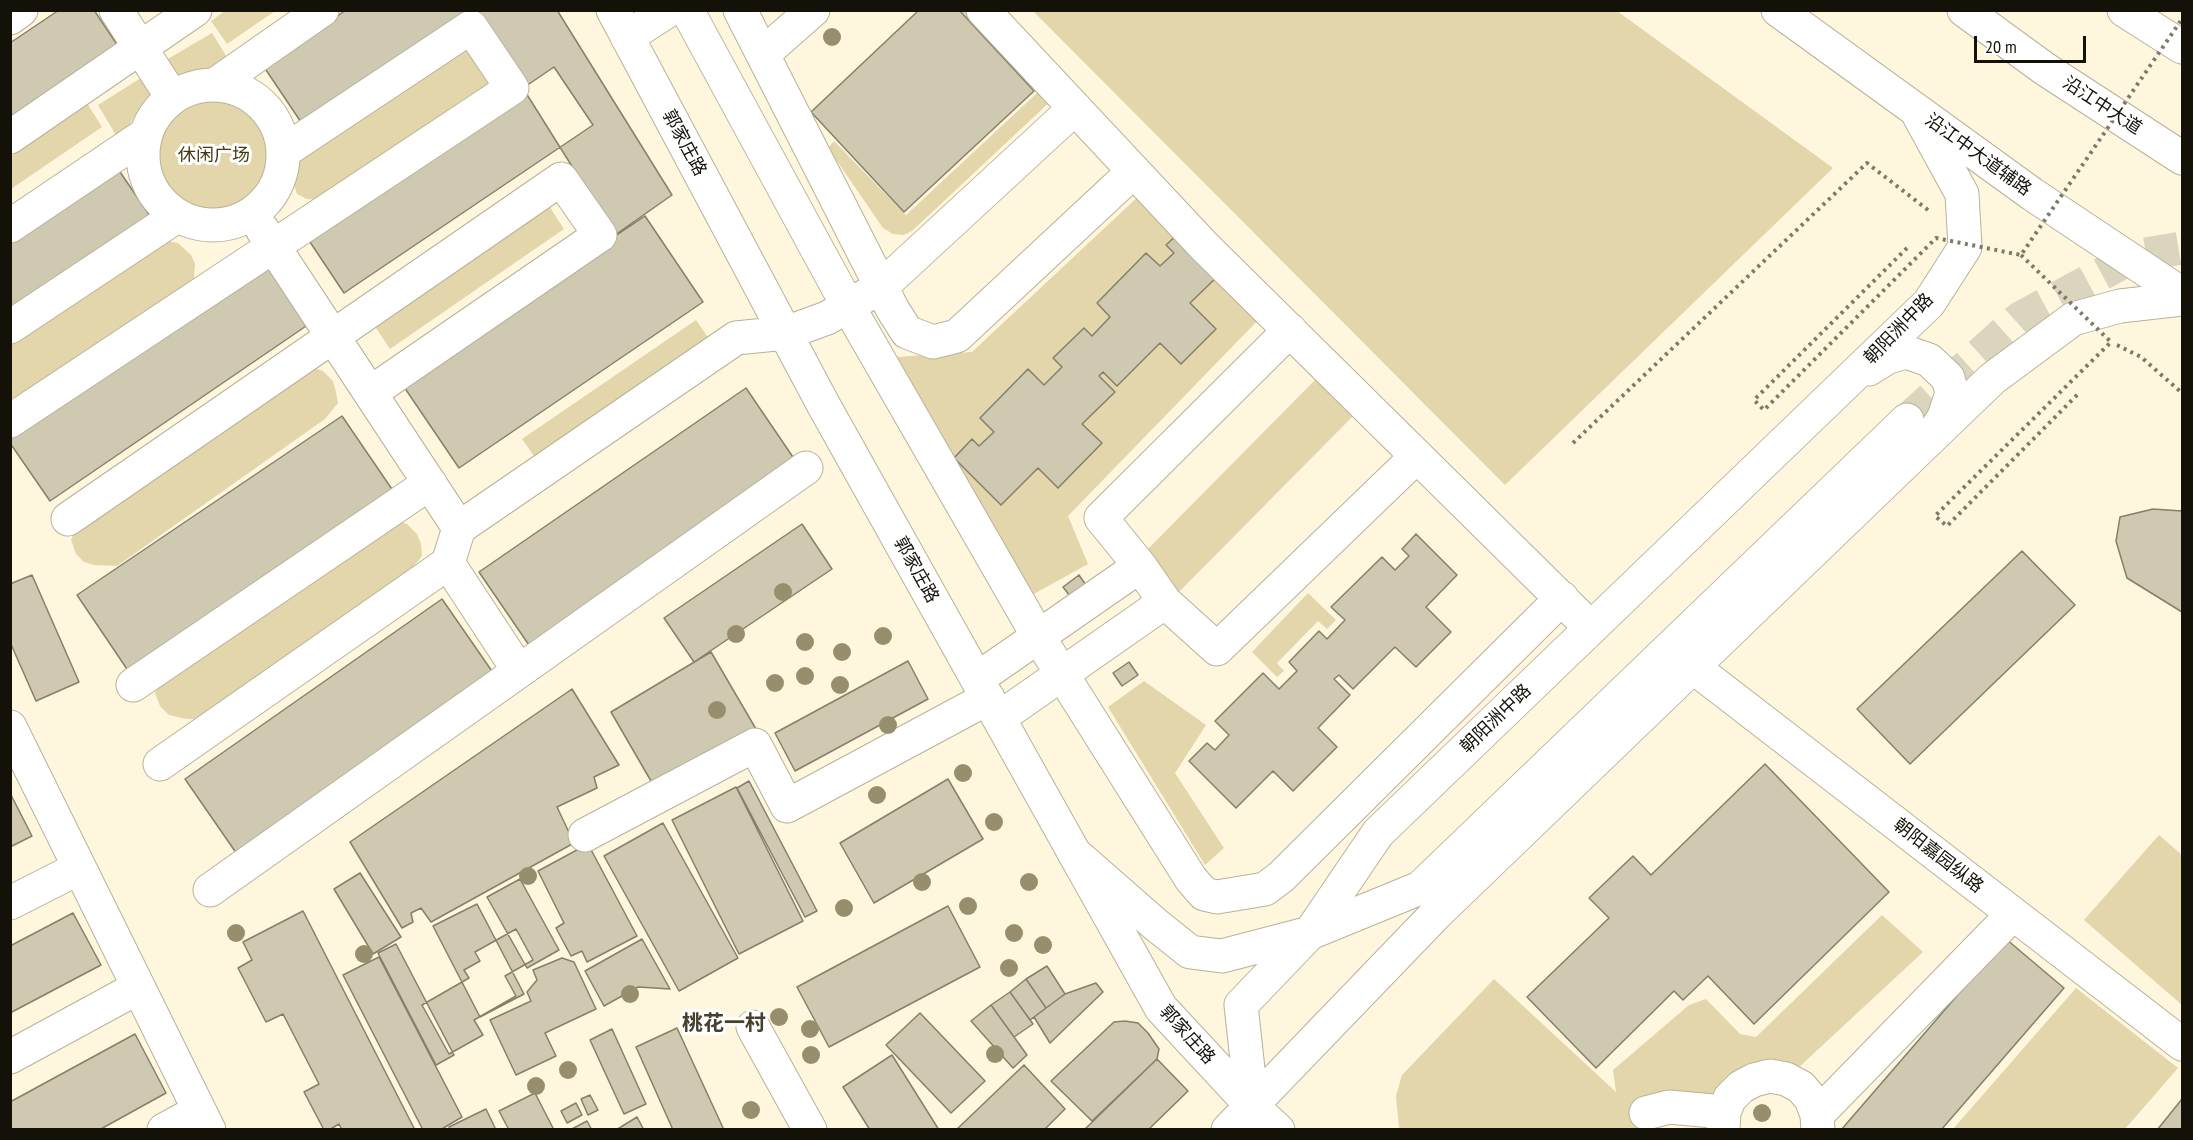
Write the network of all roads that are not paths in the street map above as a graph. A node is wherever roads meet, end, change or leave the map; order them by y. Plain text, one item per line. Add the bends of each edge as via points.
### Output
1 (21, 10) edge
2 (116, 10) edge
3 (195, 10) edge
4 (322, 10) edge
5 (669, 10) edge
6 (687, 10) edge
7 (740, 10) edge
8 (813, 10) edge
9 (983, 10) edge
10 (1778, 10) edge
11 (1964, 10) edge
12 (2124, 10) edge
13 (10, 18) edge
14 (620, 24) edge
15 (2182, 47) edge
16 (140, 48) junction
17 (763, 54) junction
18 (2045, 69) junction
19 (216, 84) junction
20 (172, 97) junction
21 (1075, 108) junction
22 (1916, 110) junction
23 (145, 135) junction
24 (10, 137) edge
25 (283, 152) junction
26 (2182, 158) edge
27 (1134, 171) junction
28 (2182, 178) edge
29 (252, 213) junction
30 (177, 216) junction
31 (10, 226) edge
32 (274, 246) junction
33 (881, 286) junction
34 (2182, 294) edge
35 (2182, 299) edge
36 (848, 306) junction
37 (10, 327) edge
38 (1290, 330) junction
39 (786, 333) junction
40 (333, 336) junction
41 (1847, 382) junction
42 (370, 393) junction
43 (10, 422) edge
44 (1918, 430) junction
45 (1417, 456) junction
46 (806, 468) dead end
47 (430, 483) junction
48 (68, 519) dead end
49 (459, 528) junction
50 (448, 563) junction
51 (1140, 566) junction
52 (1562, 598) junction
53 (1165, 602) junction
54 (1591, 628) junction
55 (1038, 636) junction
56 (1693, 667) junction
57 (519, 671) junction
58 (1061, 674) junction
59 (133, 686) dead end
60 (988, 698) junction
61 (10, 727) edge
62 (160, 764) dead end
63 (10, 766) edge
64 (585, 835) dead end
65 (1074, 853) junction
66 (72, 871) junction
67 (210, 890) dead end
68 (10, 903) edge
69 (2013, 914) junction
70 (1310, 933) junction
71 (126, 994) junction
72 (753, 1027) dead end
73 (2182, 1044) edge
74 (10, 1058) edge
75 (1252, 1106) junction
76 (1646, 1113) dead end
77 (1723, 1121) edge
78 (1818, 1122) edge
79 (189, 1124) edge
80 (810, 1130) edge
81 (1228, 1130) edge
82 (1278, 1130) edge

1 - 13 main road
2 - 16 main road
3 - 16 main road
4 - 19 main road
5 - 14 main road
6 - 36 main road
7 - 17 main road
8 - 17 main road
9 - 21 main road
10 - 22 main road, 沿江中大道辅路
11 - 18 main road, 沿江中大道
12 - 15 main road
14 - 39 main road, 郭家庄路
16 - 20 main road
16 - 24 main road
17 - 33 main road
18 - 26 main road, 沿江中大道
18 - 28 main road
19 - 20 main road via 193,87
19 - 25 main road via 239,89 259,101 274,118
20 - 23 main road via 155,114
21 - 27 main road
21 - 33 main road
22 - 34 main road, 沿江中大道辅路 via 2032,194
22 - 41 main road, 朝阳洲中路 via 1962,194 1965,247 1929,303
23 - 30 main road via 142,158 147,181 159,202
23 - 31 main road
25 - 29 main road via 277,185
25 - 32 main road via 471,27 512,88
27 - 33 main road via 957,336 933,342 907,332
27 - 38 main road
29 - 30 main road via 222,225 199,225
29 - 32 main road
30 - 37 main road
32 - 40 main road
32 - 43 main road
33 - 36 main road
35 - 44 main road, 朝阳洲中路 via 2120,306 2073,319
36 - 39 main road
36 - 55 main road
38 - 45 main road
38 - 51 main road via 1101,518
39 - 49 main road via 736,338
39 - 60 main road, 郭家庄路
40 - 42 main road
40 - 42 main road via 561,179 600,235
40 - 48 main road
41 - 44 main road, 朝阳洲中路 via 1888,357 1906,352 1929,360 1948,378 1952,393 1944,417
41 - 54 main road, 朝阳洲中路
42 - 47 main road
44 - 56 main road, 朝阳洲中路
44 - 70 main road via 1420,888
45 - 52 main road
45 - 53 main road via 1216,649
46 - 57 main road
47 - 49 main road
47 - 59 main road
49 - 50 main road
50 - 57 main road
50 - 62 main road
51 - 53 main road
51 - 55 main road
52 - 54 main road
52 - 58 main road via 1281,877 1265,889 1234,895 1204,894 1191,879
53 - 58 main road
54 - 70 main road, 朝阳洲中路 via 1378,833
55 - 58 main road
55 - 60 main road
56 - 69 main road, 朝阳嘉园纵路
56 - 75 main road, 朝阳洲中路 via 1436,914
57 - 67 main road
58 - 60 main road
60 - 64 main road via 787,806 755,745
60 - 65 main road, 郭家庄路
61 - 66 main road
63 - 66 main road
65 - 70 main road via 1190,952 1222,956
65 - 75 main road, 郭家庄路 via 1161,1008
66 - 68 main road
66 - 71 main road
66 - 79 main road
69 - 73 main road, 朝阳嘉园纵路
69 - 78 main road
70 - 75 main road, 朝阳洲中路 via 1241,1005
71 - 74 main road
71 - 79 main road
72 - 80 main road
75 - 81 main road, 朝阳洲中路
75 - 82 main road, 郭家庄路
76 - 77 main road via 1668,1107
77 - 78 main road via 1730,1098 1741,1087 1770,1076 1801,1087 1811,1100

